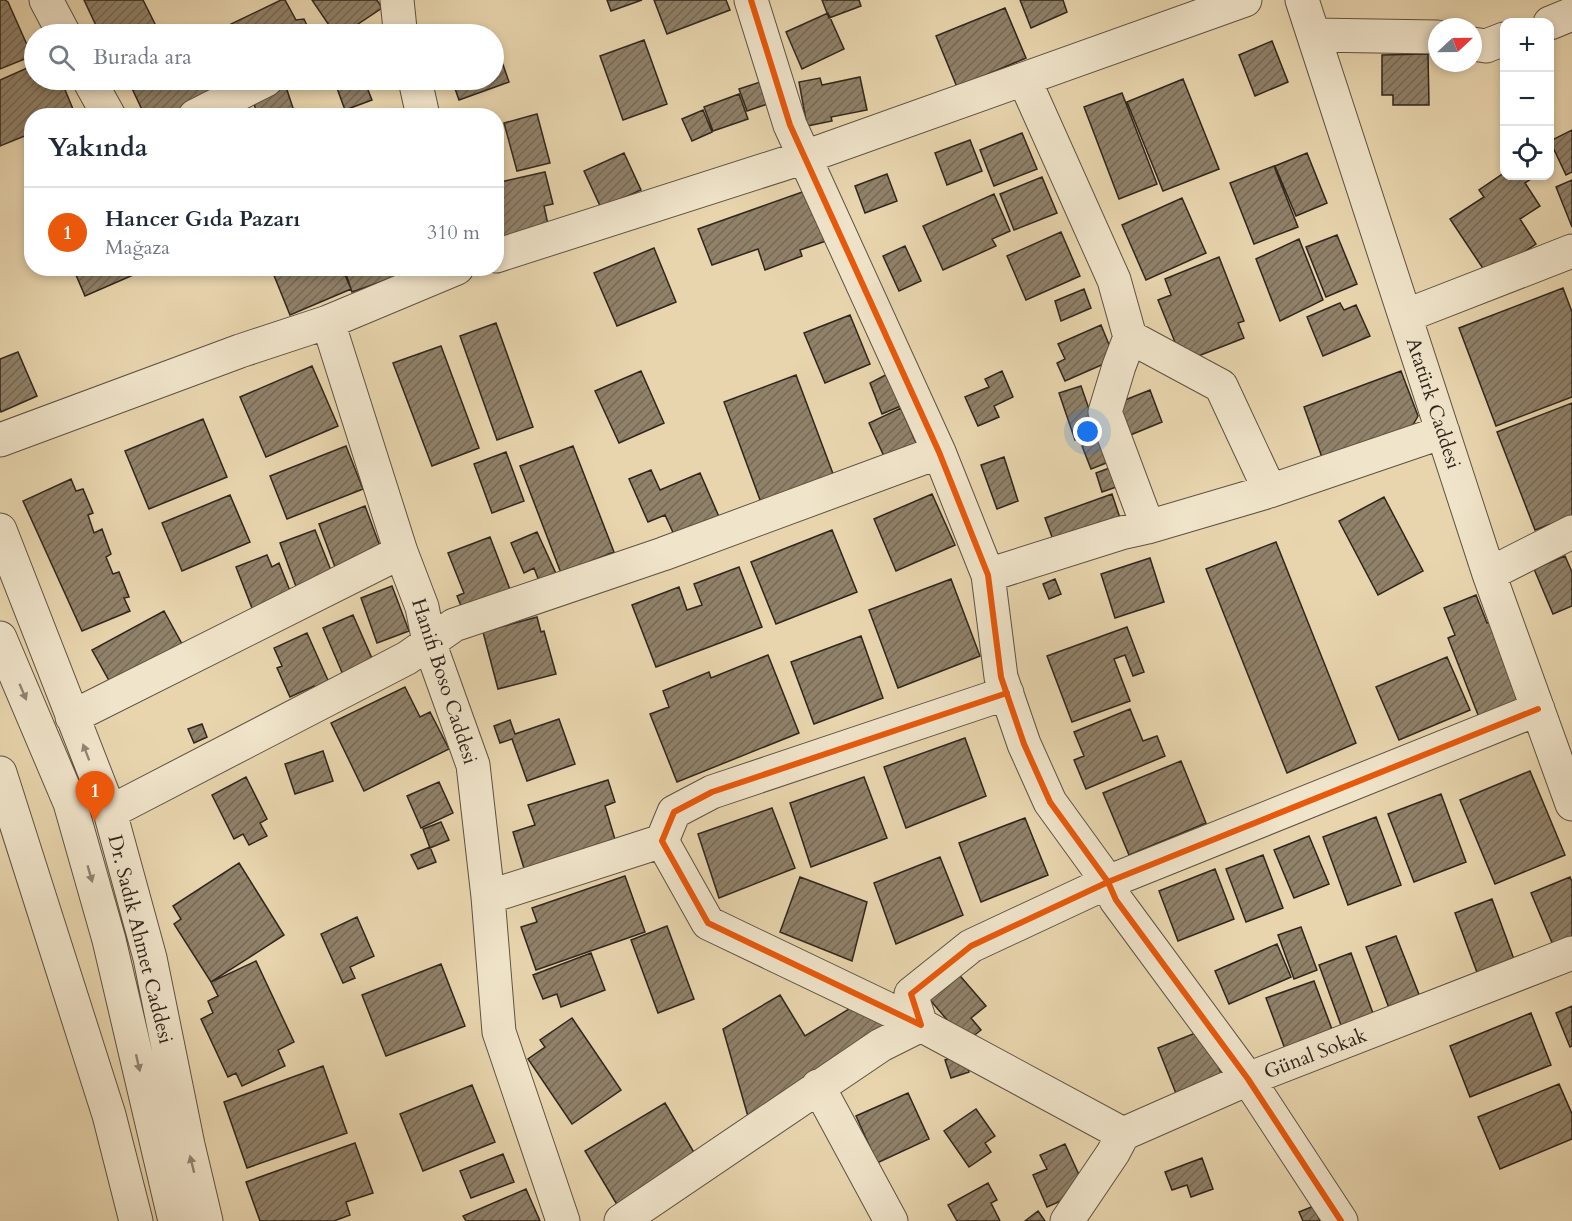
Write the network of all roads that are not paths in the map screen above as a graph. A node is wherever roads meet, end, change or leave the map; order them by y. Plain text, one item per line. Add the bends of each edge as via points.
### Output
1 (46, 0) edge
2 (751, 0) edge
3 (1245, 0) edge
4 (1302, 0) edge
5 (1572, 14) edge
6 (1554, 21) edge
7 (59, 24) edge
8 (1314, 35) junction
9 (1428, 37) edge
10 (1500, 41) edge
11 (1482, 45) edge
12 (1024, 78) junction
13 (95, 90) edge
14 (246, 90) edge
15 (417, 90) edge
16 (105, 108) edge
17 (211, 108) edge
18 (421, 108) edge
19 (805, 156) junction
20 (1572, 251) edge
21 (504, 253) edge
22 (439, 276) edge
23 (1405, 316) junction
24 (328, 322) junction
25 (1130, 337) junction
26 (1443, 432) junction
27 (0, 440) edge
28 (939, 452) junction
29 (1270, 490) junction
30 (1148, 527) junction
31 (0, 530) edge
32 (1572, 532) edge
33 (401, 552) junction
34 (1489, 574) junction
35 (988, 575) junction
36 (0, 638) edge
37 (429, 642) junction
38 (1006, 693) junction
39 (1538, 709) junction
40 (72, 717) junction
41 (0, 773) edge
42 (1572, 804) edge
43 (110, 813) junction
44 (662, 841) junction
45 (1108, 882) junction
46 (488, 897) junction
47 (1572, 953) edge
48 (921, 1025) junction
49 (1248, 1078) junction
50 (818, 1086) junction
51 (1124, 1134) junction
52 (136, 1221) edge
53 (175, 1221) edge
54 (206, 1221) edge
55 (563, 1221) edge
56 (621, 1221) edge
57 (891, 1221) edge
58 (1067, 1221) edge
59 (1341, 1221) edge

1 - 7 street
2 - 19 street via 790,125
3 - 12 street
4 - 8 street, Atatürk Caddesi
5 - 6 street
8 - 9 street
8 - 23 street, Atatürk Caddesi
10 - 11 street
12 - 19 street
12 - 25 street via 1114,279
13 - 16 street
14 - 17 street
15 - 18 street
19 - 21 street
19 - 28 street
20 - 23 street
22 - 24 street
23 - 26 street, Atatürk Caddesi
24 - 27 street
24 - 33 street, Hanifi Boso Caddesi
25 - 29 street via 1221,386
25 - 30 street via 1105,412
26 - 29 street
26 - 34 street, Atatürk Caddesi
28 - 35 street
28 - 37 street via 663,555 454,625
29 - 30 street
30 - 35 street
31 - 40 street, Dr. Sadık Ahmet Caddesi
32 - 34 street
33 - 37 street, Hanifi Boso Caddesi via 422,608
33 - 40 street
34 - 39 street, Atatürk Caddesi
35 - 38 street
36 -> 53 street, Dr. Sadık Ahmet Caddesi via 70,803 109,940
37 - 43 street via 406,658
37 - 46 street, Hanifi Boso Caddesi via 473,765
38 - 44 street via 712,792 674,812
38 - 45 street via 1050,802
39 - 42 street, Atatürk Caddesi
39 - 45 street
43 -> 40 street, Dr. Sadık Ahmet Caddesi
41 - 52 street via 109,1114
54 -> 43 street, Dr. Sadık Ahmet Caddesi via 150,958
44 - 46 street
44 - 48 street via 708,923
45 - 48 street via 971,946 911,994
45 - 49 street via 1116,900
46 - 55 street, Hanifi Boso Caddesi via 499,1032
47 - 49 street, Günal Sokak
48 - 50 street via 881,1045
48 - 51 street
49 - 51 street, Günal Sokak
49 - 59 street
50 - 56 street
50 - 57 street
51 - 58 street

